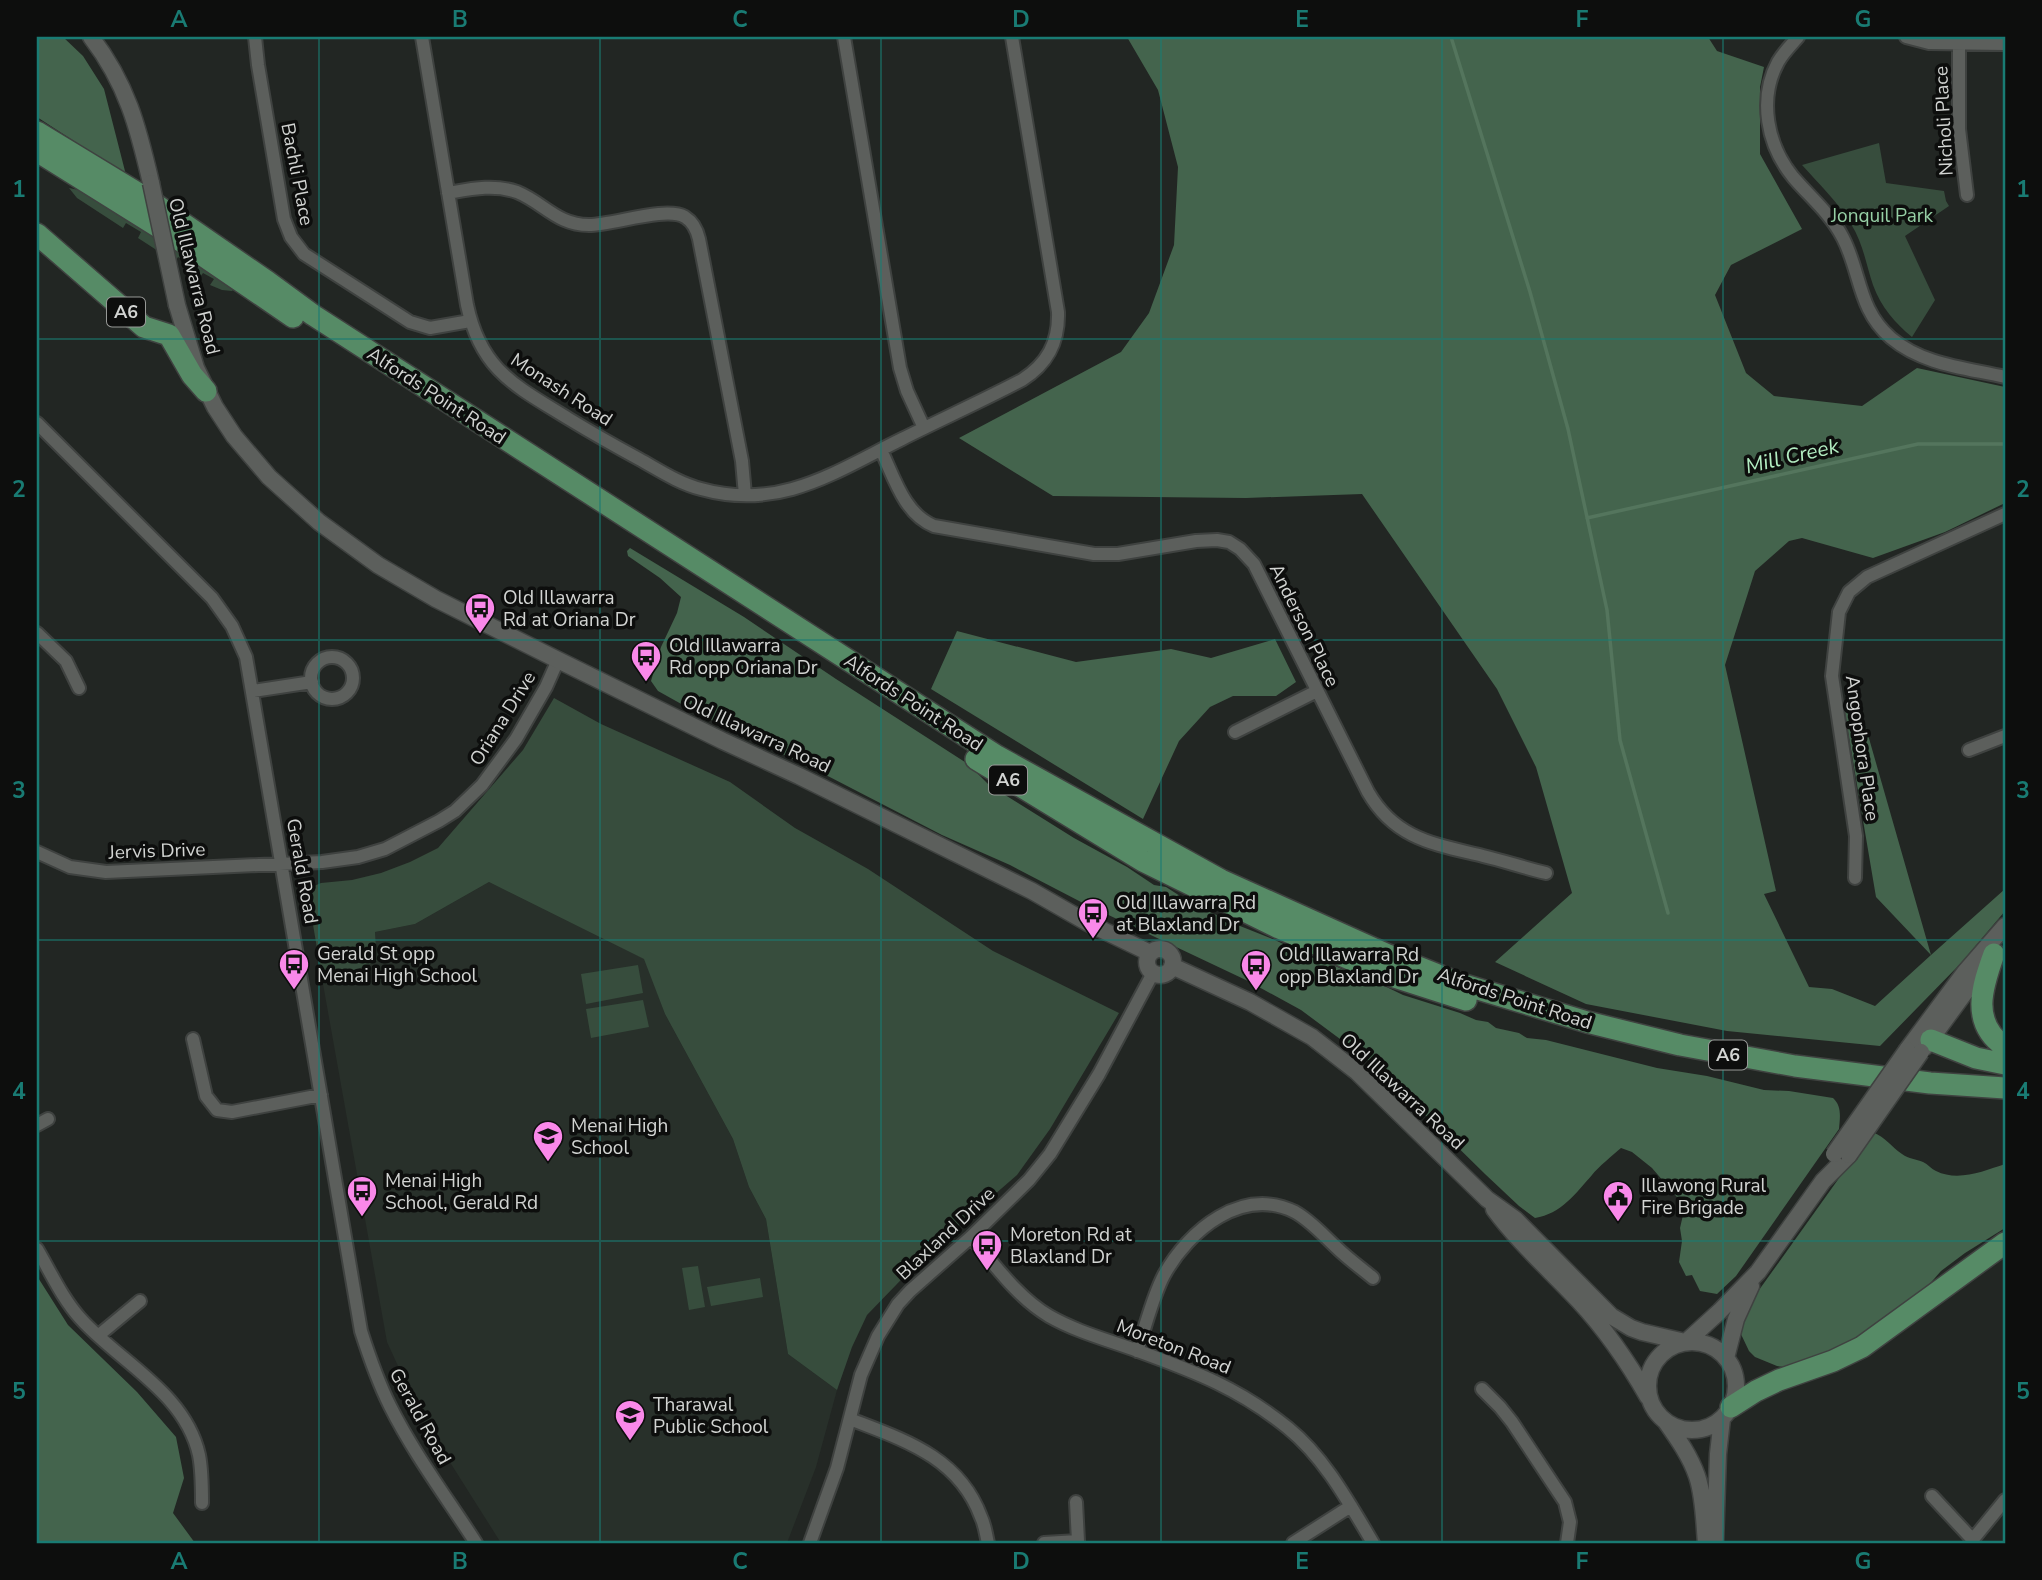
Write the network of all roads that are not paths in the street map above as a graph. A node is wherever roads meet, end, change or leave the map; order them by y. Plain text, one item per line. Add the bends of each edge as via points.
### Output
1 (91, 37) edge
2 (256, 37) edge
3 (422, 37) edge
4 (844, 37) edge
5 (1012, 37) edge
6 (1798, 37) edge
7 (1906, 37) edge
8 (1930, 40) edge
9 (2005, 44) edge
10 (1959, 45) junction
11 (37, 132) edge
12 (37, 151) edge
13 (448, 193) junction
14 (1967, 195) dead end
15 (37, 234) edge
16 (470, 321) junction
17 (2005, 377) edge
18 (206, 391) junction
19 (37, 423) edge
20 (924, 428) junction
21 (881, 450) junction
22 (745, 495) junction
23 (2005, 514) edge
24 (37, 633) edge
25 (558, 660) junction
26 (312, 682) dead end
27 (79, 688) dead end
28 (253, 691) junction
29 (1317, 691) junction
30 (1235, 732) dead end
31 (2005, 736) edge
32 (1969, 750) dead end
33 (37, 852) edge
34 (282, 863) junction
35 (1546, 873) dead end
36 (1855, 878) dead end
37 (2005, 926) edge
38 (2000, 947) edge
39 (1150, 953) junction
40 (1172, 966) junction
41 (1153, 973) junction
42 (193, 1039) dead end
43 (1918, 1046) junction
44 (2005, 1047) edge
45 (2005, 1063) edge
46 (2005, 1088) edge
47 (321, 1095) junction
48 (2005, 1102) edge
49 (1487, 1199) junction
50 (971, 1237) junction
51 (2005, 1243) edge
52 (37, 1249) edge
53 (1758, 1272) junction
54 (1373, 1278) dead end
55 (140, 1301) dead end
56 (99, 1335) junction
57 (1685, 1342) junction
58 (1137, 1351) junction
59 (1726, 1358) junction
60 (1482, 1389) dead end
61 (1651, 1402) junction
62 (1727, 1413) junction
63 (850, 1419) junction
64 (1666, 1422) junction
65 (1932, 1496) dead end
66 (2005, 1500) edge
67 (1076, 1502) dead end
68 (202, 1503) dead end
69 (1351, 1506) junction
70 (1971, 1541) edge
71 (1078, 1542) edge
72 (476, 1543) edge
73 (810, 1543) edge
74 (988, 1543) edge
75 (1044, 1543) edge
76 (1293, 1543) edge
77 (1373, 1543) edge
78 (1567, 1543) edge
79 (1706, 1543) edge
80 (1715, 1543) edge

1 - 18 street, Old Illawarra Road, bridge via 113,68 132,108 177,305
2 - 16 street, Bachli Place via 284,219 297,247 419,326 439,328
3 - 13 street, Monash Road
4 - 20 street via 900,368
5 - 20 street, Monash Road via 1058,333 1046,361 1031,374
6 - 17 street via 1778,62 1770,83 1767,107 1772,142 1784,166 1838,229 1873,318 1889,337 1923,358
7 - 8 street
8 - 10 street
9 - 10 street
10 - 14 street, Nicholi Place via 1959,129
11 - 46 highway, Alfords Point Road / A6 via 149,200 313,315 997,756 1221,880 1458,983 1587,1022 1795,1066
12 - 48 highway, Alfords Point Road / A6 via 1012,782 1143,861 1279,928 1379,972 1642,1050 1812,1083
13 - 16 street, Monash Road
13 - 22 street via 505,189 579,224 662,214 686,217 696,230
15 - 18 highway, A6 via 144,327 169,335
16 - 22 street, Monash Road via 493,365 563,415 673,478 702,489
18 - 25 street, Old Illawarra Road via 252,458 319,522 413,586
19 - 28 street, Gerald Road via 212,598 246,657
20 - 21 street, Monash Road
21 - 22 street, Monash Road via 801,487
21 - 29 street, Anderson Place via 910,509 934,526 1094,554 1208,540 1229,542 1254,564
23 - 36 street, Angophora Place via 1867,577 1843,602 1832,676 1856,836
24 - 27 street via 66,661
25 - 34 street, Oriana Drive via 505,757 454,811 372,853
25 - 39 street, Old Illawarra Road
26 - 28 street
28 - 34 street, Gerald Road
29 - 30 street
29 - 35 street, Anderson Place via 1374,803 1393,824 1434,844
31 - 32 street
33 - 34 street, Jervis Drive via 70,867 106,872
34 - 47 street, Gerald Road
37 - 43 street via 1965,972
38 - 43 street
38 - 44 highway via 1982,988 1982,1007 1989,1031
39 - 40 street via 1168,952
39 - 41 street via 1147,964
40 - 41 street via 1165,974
40 - 49 street, Old Illawarra Road via 1290,1023 1335,1054
41 - 50 street, Blaxland Drive via 1050,1154
42 - 47 street via 206,1096 217,1110 232,1112
43 - 45 highway
43 - 53 street, bridge
47 - 72 street, Gerald Road via 361,1331 373,1369 409,1441
49 - 57 street, Old Illawarra Road via 1515,1219 1611,1315 1631,1328
49 - 61 street, Old Illawarra Road via 1510,1231 1596,1321
50 - 58 street, Moreton Road via 1035,1306 1060,1322
50 - 63 street, Blaxland Drive via 898,1304 861,1375
51 - 62 highway via 1863,1347 1756,1391
52 - 56 street via 80,1318
53 - 57 street
53 - 59 street via 1736,1319
54 - 58 street via 1297,1213 1272,1205 1239,1207 1212,1221 1173,1260
55 - 56 street
56 - 68 street via 156,1387 187,1424 199,1454
57 - 59 street via 1715,1348
57 - 61 street via 1657,1360 1649,1380
58 - 69 street, Moreton Road via 1216,1381 1254,1402 1310,1449
59 - 62 street via 1736,1382
60 - 78 street via 1512,1422 1565,1502 1570,1522
61 - 64 street
62 - 64 street via 1709,1427 1695,1430
62 - 80 street via 1718,1454
63 - 73 street, Blaxland Drive
63 - 74 street via 912,1443 942,1462 965,1487 981,1516
64 - 79 street via 1697,1478
65 - 70 street
66 - 70 street
67 - 71 street
69 - 76 street
69 - 77 street, Moreton Road
71 - 75 street

